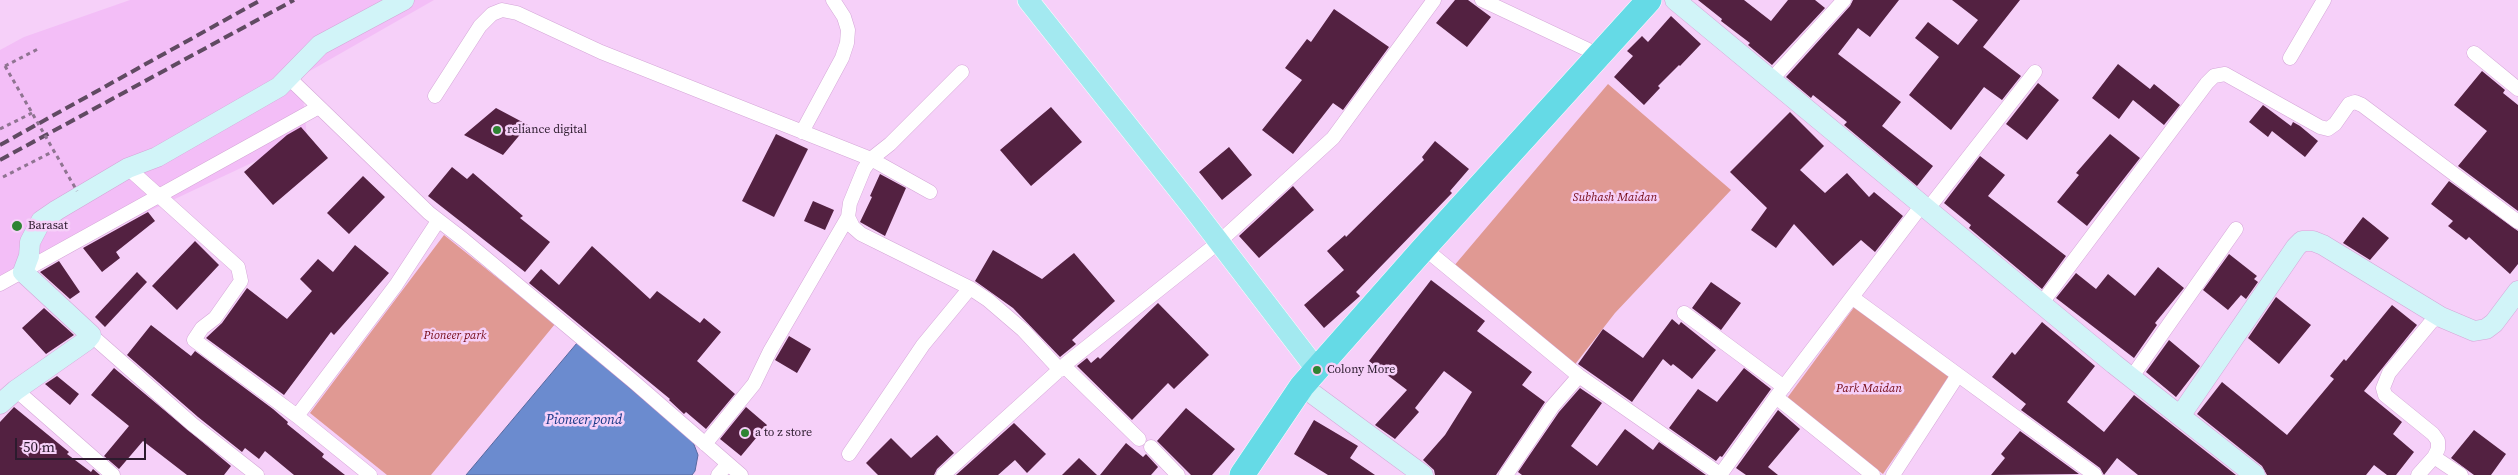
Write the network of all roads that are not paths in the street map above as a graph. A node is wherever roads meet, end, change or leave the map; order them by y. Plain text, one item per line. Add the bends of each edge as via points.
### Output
1 (404, 0) edge
2 (833, 0) edge
3 (1028, 0) edge
4 (1434, 0) edge
5 (1482, 0) edge
6 (1649, 0) edge
7 (1675, 0) edge
8 (1844, 0) edge
9 (2324, 0) edge
10 (2474, 54) dead end
11 (1599, 55) junction
12 (2290, 58) dead end
13 (962, 72) dead end
14 (2035, 72) dead end
15 (288, 77) junction
16 (1771, 80) junction
17 (2518, 89) edge
18 (435, 96) dead end
19 (320, 107) junction
20 (802, 132) junction
21 (872, 159) junction
22 (128, 168) junction
23 (930, 192) dead end
24 (159, 196) junction
25 (1925, 208) junction
26 (848, 218) junction
27 (438, 221) junction
28 (2518, 222) edge
29 (2236, 228) dead end
30 (1219, 242) junction
31 (1424, 248) junction
32 (23, 272) junction
33 (0, 284) edge
34 (970, 288) junction
35 (1853, 298) junction
36 (2515, 302) edge
37 (2041, 304) junction
38 (1684, 313) dead end
39 (2441, 317) junction
40 (88, 333) junction
41 (1062, 368) junction
42 (1958, 375) junction
43 (1579, 376) junction
44 (1309, 378) junction
45 (2132, 378) junction
46 (16, 390) junction
47 (1780, 392) junction
48 (0, 404) edge
49 (297, 416) junction
50 (2180, 416) junction
51 (1139, 439) dead end
52 (705, 444) junction
53 (1151, 447) dead end
54 (849, 454) dead end
55 (2434, 457) junction
56 (728, 464) junction
57 (112, 475) edge
58 (257, 475) edge
59 (370, 475) edge
60 (718, 475) edge
61 (741, 475) edge
62 (943, 475) edge
63 (1178, 475) edge
64 (1242, 475) edge
65 (1423, 475) edge
66 (1506, 475) edge
67 (1721, 475) edge
68 (1873, 475) edge
69 (1893, 475) edge
70 (2095, 475) edge
71 (2255, 475) edge
72 (2418, 475) edge
73 (2461, 475) edge

1 - 15 street via 320,45
2 - 20 street via 846,23 847,43
3 - 30 main road
4 - 30 street via 1333,138
5 - 11 street
6 - 11 highway
7 - 16 street
8 - 16 street
9 - 12 street
10 - 17 street
11 - 31 highway
13 - 21 street
14 - 25 street
15 - 19 street
15 - 22 street via 279,87 156,157
16 - 25 street
18 - 20 street via 480,26 492,14 502,10 517,13 601,52
19 - 24 street
19 - 27 street
20 - 21 street
21 - 23 street
21 - 26 street via 864,169 850,203
22 - 24 street
22 - 32 street via 41,222 30,242
24 - 32 street
24 - 49 street via 238,267 241,281 215,318 194,340
25 - 35 street
25 - 37 street
26 - 34 street via 852,227 861,234
26 - 52 street via 770,350 754,384
27 - 49 street via 396,285
27 - 52 street
28 - 37 street via 2355,102 2349,104 2328,129 2225,74 2214,76 2207,83
29 - 45 street
30 - 41 street
30 - 44 main road
31 - 43 street
31 - 44 highway
32 - 33 street
32 - 40 street
34 - 41 street via 1006,315
34 - 54 street via 923,345
35 - 42 street
35 - 47 street
36 - 39 street via 2490,326 2474,331
37 - 45 street
38 - 47 street
39 - 50 street via 2323,245 2302,241
39 - 55 street via 2432,322 2389,373 2383,388 2385,395 2433,434 2438,441
40 - 46 street via 86,341
40 - 58 street via 192,424
41 - 51 street
41 - 62 street
42 - 69 street
42 - 70 street
43 - 66 street via 1552,408
43 - 67 street
44 - 64 highway
44 - 65 street
45 - 50 street
46 - 48 street
46 - 57 street
47 - 67 street
47 - 68 street
49 - 59 street
50 - 71 street
52 - 56 street
53 - 63 street
55 - 72 street
55 - 73 street
56 - 60 street
56 - 61 street

